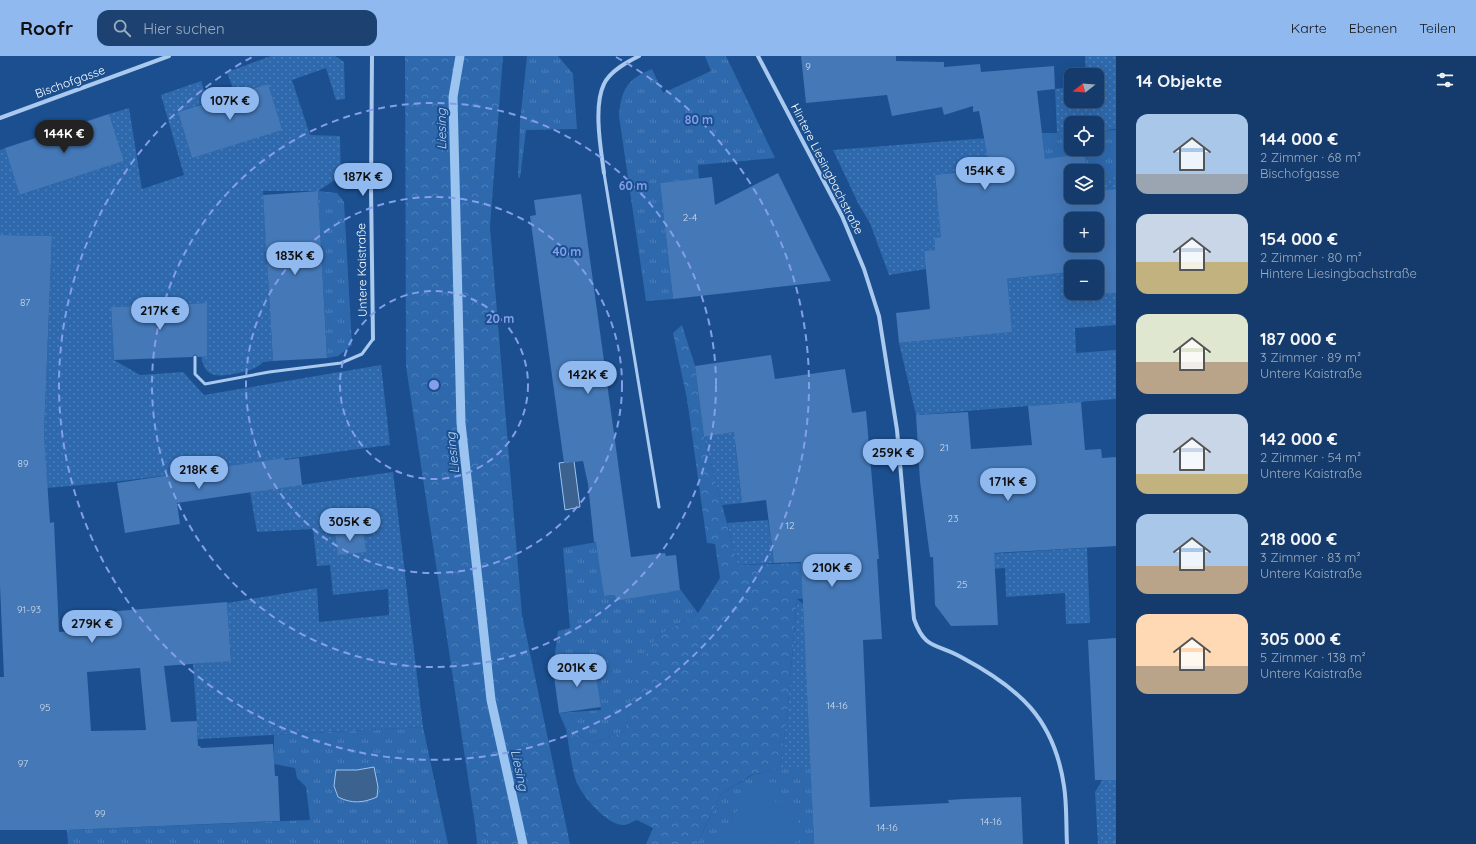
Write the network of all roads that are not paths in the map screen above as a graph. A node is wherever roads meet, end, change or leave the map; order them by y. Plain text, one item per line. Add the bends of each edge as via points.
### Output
1 (169, 56) edge
2 (372, 56) edge
3 (640, 56) edge
4 (758, 56) edge
5 (0, 118) edge
6 (604, 173) joint
7 (374, 339) joint
8 (195, 357) dead end
9 (660, 507) dead end
10 (1067, 844) edge

1 - 5 street, Bischofgasse
2 - 7 street, Untere Kaistraße
3 - 6 street via 615,70 604,84 598,129
4 - 10 street, Hintere Liesingbachstraße via 842,216 864,269 878,316 897,430 914,619 920,635 933,646 959,656 1005,684 1020,695 1043,723 1050,734 1059,760 1064,787
6 - 9 lane
7 - 8 lane via 362,354 341,363 269,372 204,384 196,374

